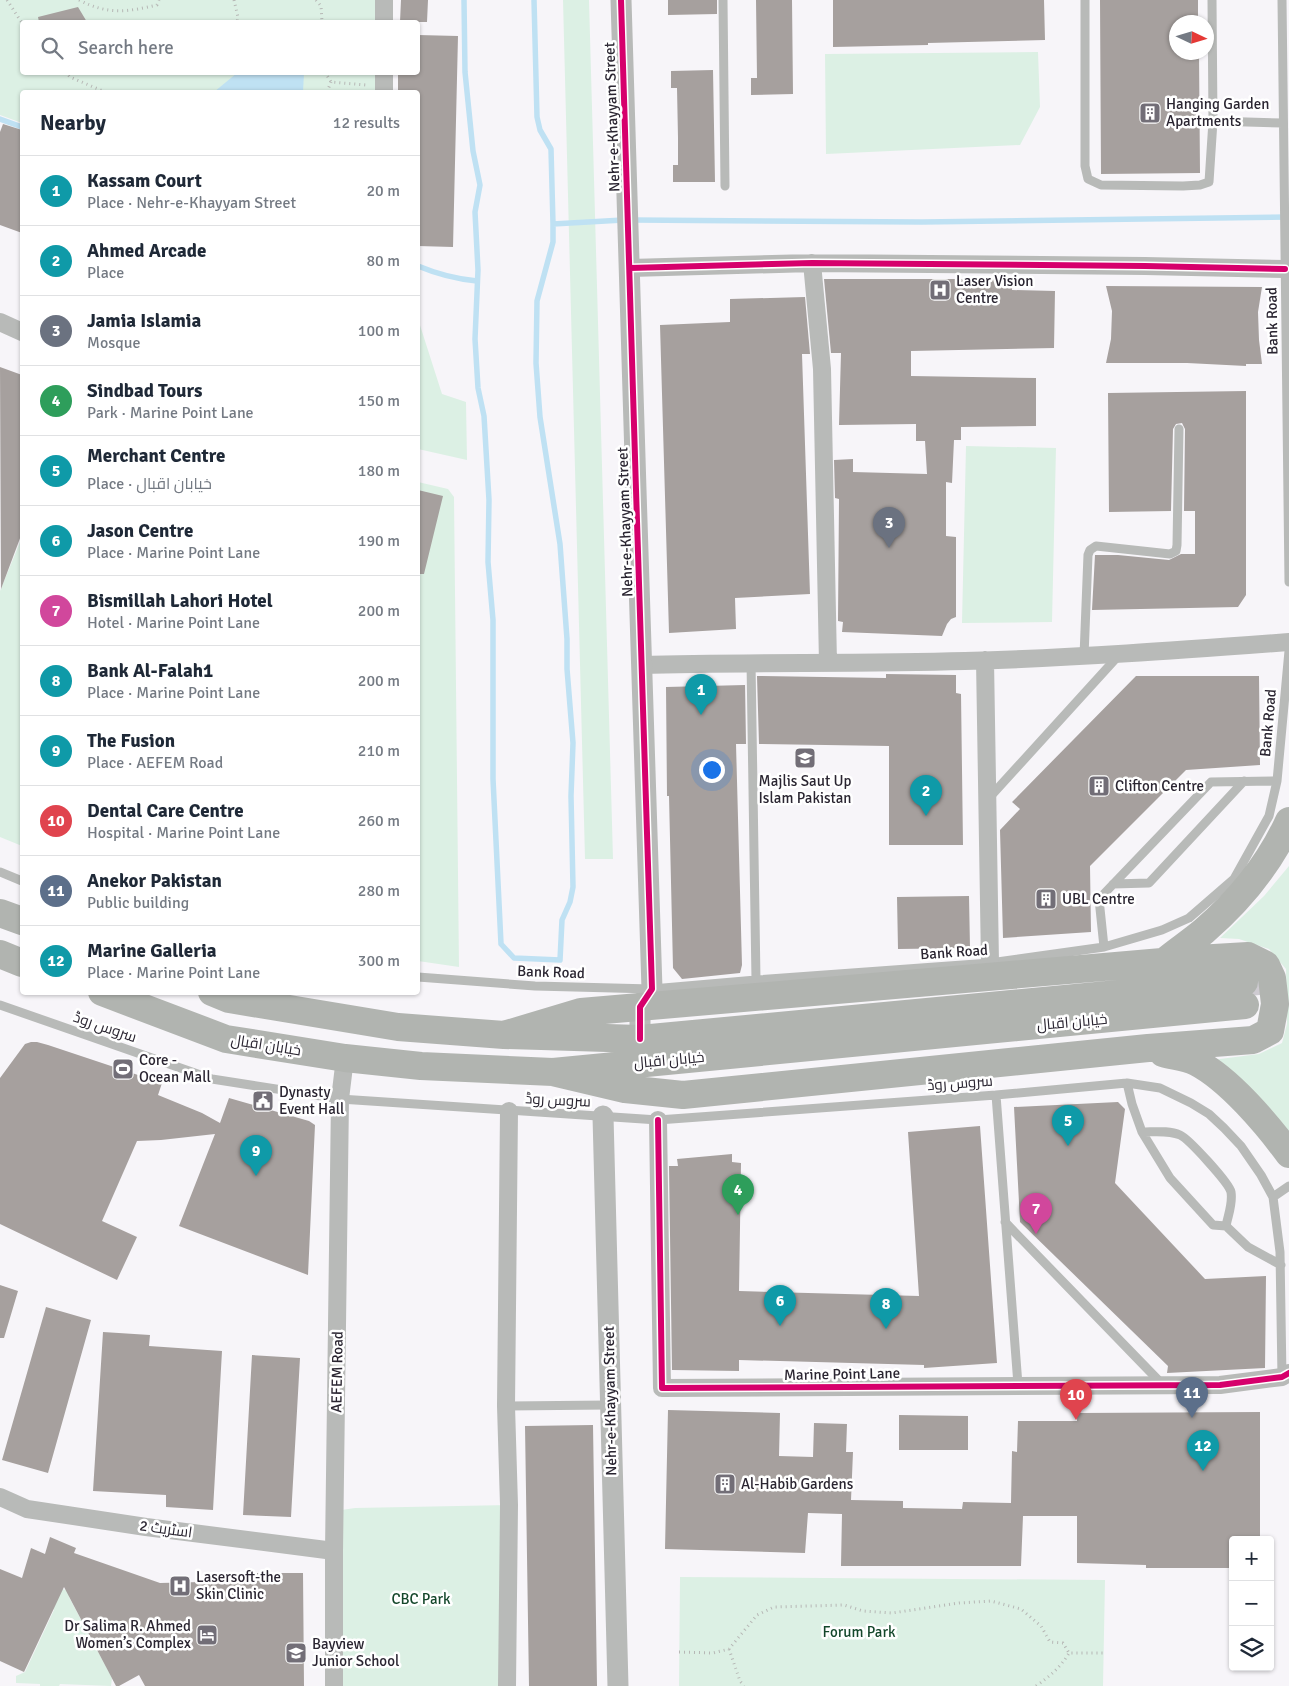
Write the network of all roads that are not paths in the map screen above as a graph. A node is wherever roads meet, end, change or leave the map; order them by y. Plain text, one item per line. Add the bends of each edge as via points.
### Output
1 (384, 0) edge
2 (621, 0) edge
3 (723, 0) edge
4 (1085, 0) edge
5 (1212, 0) edge
6 (1282, 0) edge
7 (384, 20) edge
8 (1213, 121) junction
9 (1284, 122) junction
10 (725, 186) dead end
11 (812, 263) junction
12 (630, 268) junction
13 (1285, 269) junction
14 (0, 322) edge
15 (20, 331) edge
16 (1179, 429) dead end
17 (1289, 577) edge
18 (1289, 582) edge
19 (1289, 642) edge
20 (1289, 651) edge
21 (1120, 654) junction
22 (1084, 656) junction
23 (985, 660) junction
24 (750, 662) junction
25 (828, 663) junction
26 (641, 665) junction
27 (1244, 781) junction
28 (1277, 781) junction
29 (987, 799) junction
30 (1289, 822) edge
31 (0, 872) edge
32 (20, 880) edge
33 (1113, 884) junction
34 (0, 912) edge
35 (20, 920) edge
36 (1104, 947) junction
37 (0, 954) edge
38 (20, 962) edge
39 (1164, 962) junction
40 (990, 963) junction
41 (420, 977) edge
42 (756, 980) junction
43 (110, 995) edge
44 (219, 995) edge
45 (646, 998) junction
46 (0, 1005) edge
47 (504, 1035) junction
48 (640, 1039) junction
49 (1148, 1048) junction
50 (344, 1058) junction
51 (553, 1072) junction
52 (1127, 1083) junction
53 (996, 1095) junction
54 (340, 1099) junction
55 (510, 1111) junction
56 (603, 1116) junction
57 (658, 1120) junction
58 (1142, 1132) junction
59 (1289, 1154) edge
60 (1289, 1186) edge
61 (1273, 1197) junction
62 (1005, 1222) junction
63 (1226, 1226) junction
64 (1281, 1265) junction
65 (1285, 1375) edge
66 (1018, 1385) junction
67 (1163, 1385) junction
68 (609, 1405) junction
69 (506, 1406) junction
70 (0, 1497) edge
71 (334, 1551) junction
72 (334, 1686) edge
73 (507, 1686) edge
74 (618, 1686) edge

1 - 7 street
2 - 12 street, Nehr-e-Khayyam Street
3 - 10 lane
4 - 8 lane via 1085,166 1088,179 1101,185 1183,186 1209,182
5 - 8 lane
6 - 9 lane, Bank Road
8 - 9 lane
9 - 13 lane, Bank Road
11 - 12 street
11 - 13 street
11 - 25 street via 822,369
12 - 26 street, Nehr-e-Khayyam Street
13 - 17 lane, Bank Road
14 - 15 street
16 - 22 lane via 1176,551 1170,554 1096,546 1090,550
17 - 18 lane, Bank Road
19 - 21 street
20 - 28 lane, Bank Road
21 - 22 street
21 - 29 lane
22 - 23 street
23 - 25 street
23 - 29 street
24 - 25 street
24 - 26 street
24 - 42 lane
26 - 45 street, Nehr-e-Khayyam Street
27 - 28 lane
27 - 33 lane via 1211,782
27 - 33 lane via 1149,883
28 - 36 lane, Bank Road via 1269,816 1234,879 1189,918 1162,930
29 - 40 street
30 - 39 main road via 1269,860 1248,888 1203,932
31 - 32 lane
33 - 36 lane via 1099,899
34 - 35 main road
36 - 40 lane, Bank Road
37 - 38 main road
39 - 45 main road
39 - 49 main road via 1248,956 1266,965 1272,978 1275,1004 1270,1031 1253,1040
40 - 42 lane, Bank Road
41 - 45 lane, Bank Road
42 - 45 lane, Bank Road
43 - 50 main road, خیابان اقبال via 226,1039
44 - 47 main road, خیابان اقبال via 398,1027
45 - 47 main road via 581,1012
45 - 48 street, Nehr-e-Khayyam Street
46 - 54 lane, سروس روڈ via 212,1079
47 - 48 main road, خیابان اقبال
48 - 51 main road, خیابان اقبال via 1244,994
49 - 51 main road via 683,1095 625,1089
49 - 59 main road via 1196,1062 1222,1080 1274,1133
50 - 51 main road, خیابان اقبال via 421,1066
50 - 54 street, AEFEM Road
52 - 53 lane, سروس روڈ
52 - 58 lane
52 - 61 lane, سروس روڈ via 1160,1088 1209,1114 1241,1146
53 - 57 lane, سروس روڈ
53 - 62 lane
54 - 55 lane, سروس روڈ
54 - 71 street, AEFEM Road
55 - 56 lane, سروس روڈ
55 - 69 street
56 - 57 lane, سروس روڈ
56 - 68 street, Nehr-e-Khayyam Street
57 - 66 street, Marine Point Lane via 662,1388
58 - 63 lane via 1170,1178 1213,1225
58 - 63 lane via 1169,1132 1190,1141 1230,1189 1231,1204
60 - 61 lane
61 - 64 lane
62 - 66 lane
62 - 67 lane
63 - 64 lane via 1248,1247
64 - 65 lane
65 - 67 street, Marine Point Lane via 1220,1385
66 - 67 street, Marine Point Lane
68 - 69 lane
68 - 74 street, Nehr-e-Khayyam Street
69 - 73 street via 509,1505
70 - 71 street, اسٹریٹ 2 via 27,1509
71 - 72 street, AEFEM Road

